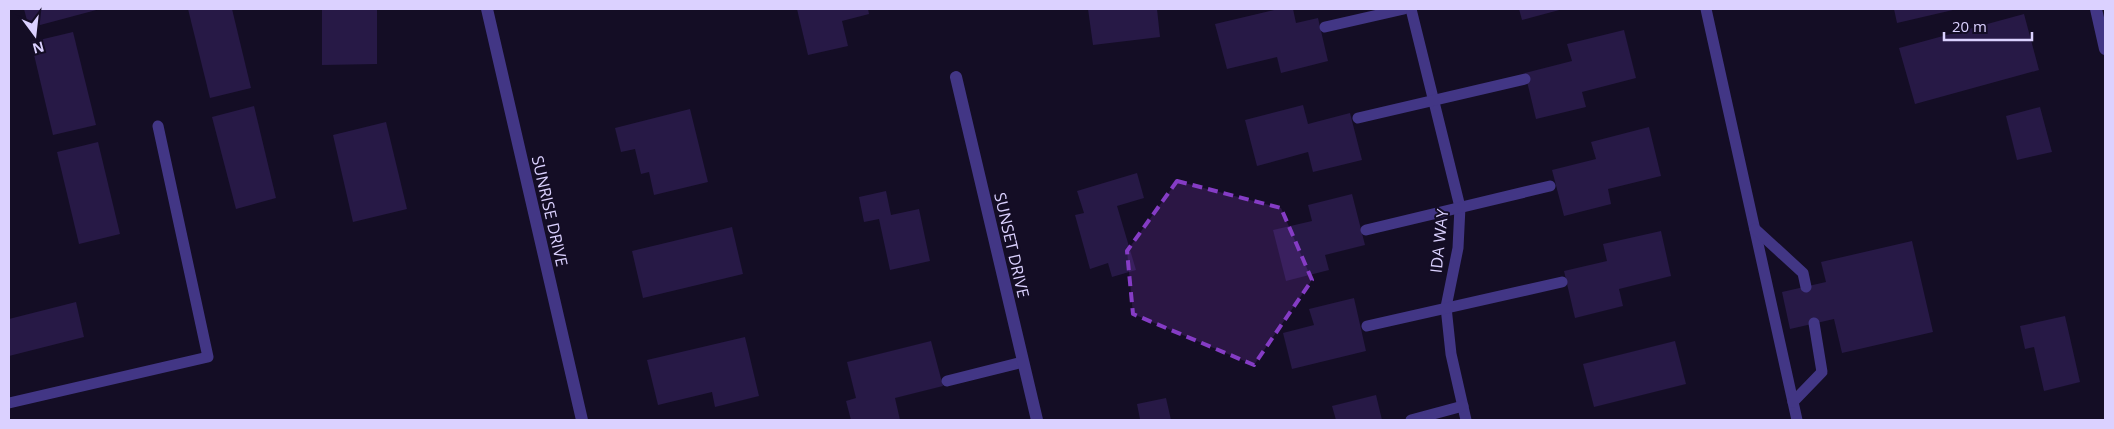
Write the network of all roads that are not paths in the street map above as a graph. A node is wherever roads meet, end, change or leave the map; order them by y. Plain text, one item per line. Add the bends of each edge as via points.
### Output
1 (487, 9) edge
2 (1404, 9) edge
3 (1411, 9) edge
4 (1706, 9) edge
5 (2096, 9) edge
6 (1325, 27) dead end
7 (2105, 49) edge
8 (956, 76) dead end
9 (1524, 79) dead end
10 (1434, 100) junction
11 (1358, 118) dead end
12 (158, 126) dead end
13 (1550, 186) dead end
14 (1460, 207) junction
15 (1755, 228) junction
16 (1366, 230) dead end
17 (1562, 282) dead end
18 (1806, 287) dead end
19 (1446, 308) junction
20 (1814, 323) dead end
21 (1367, 326) dead end
22 (1023, 362) junction
23 (947, 381) dead end
24 (1793, 402) junction
25 (9, 403) edge
26 (1463, 406) junction
27 (582, 420) edge
28 (1037, 420) edge
29 (1411, 420) edge
30 (1466, 420) edge
31 (1797, 420) edge

1 - 27 street, SUNRISE DRIVE
2 - 6 lane
3 - 10 lane, IDA WAY
4 - 15 lane
5 - 7 street
8 - 22 street, SUNSET DRIVE
9 - 10 lane
10 - 11 lane
10 - 14 lane, IDA WAY
12 - 25 lane via 208,357
13 - 14 lane
14 - 16 lane
14 - 19 lane, IDA WAY via 1458,248
15 - 18 lane via 1803,273
15 - 24 lane
17 - 19 lane
19 - 21 lane
19 - 26 lane, IDA WAY via 1451,354
20 - 24 lane via 1822,372
22 - 23 lane
22 - 28 street, SUNSET DRIVE
24 - 31 lane
26 - 29 lane
26 - 30 lane, IDA WAY

